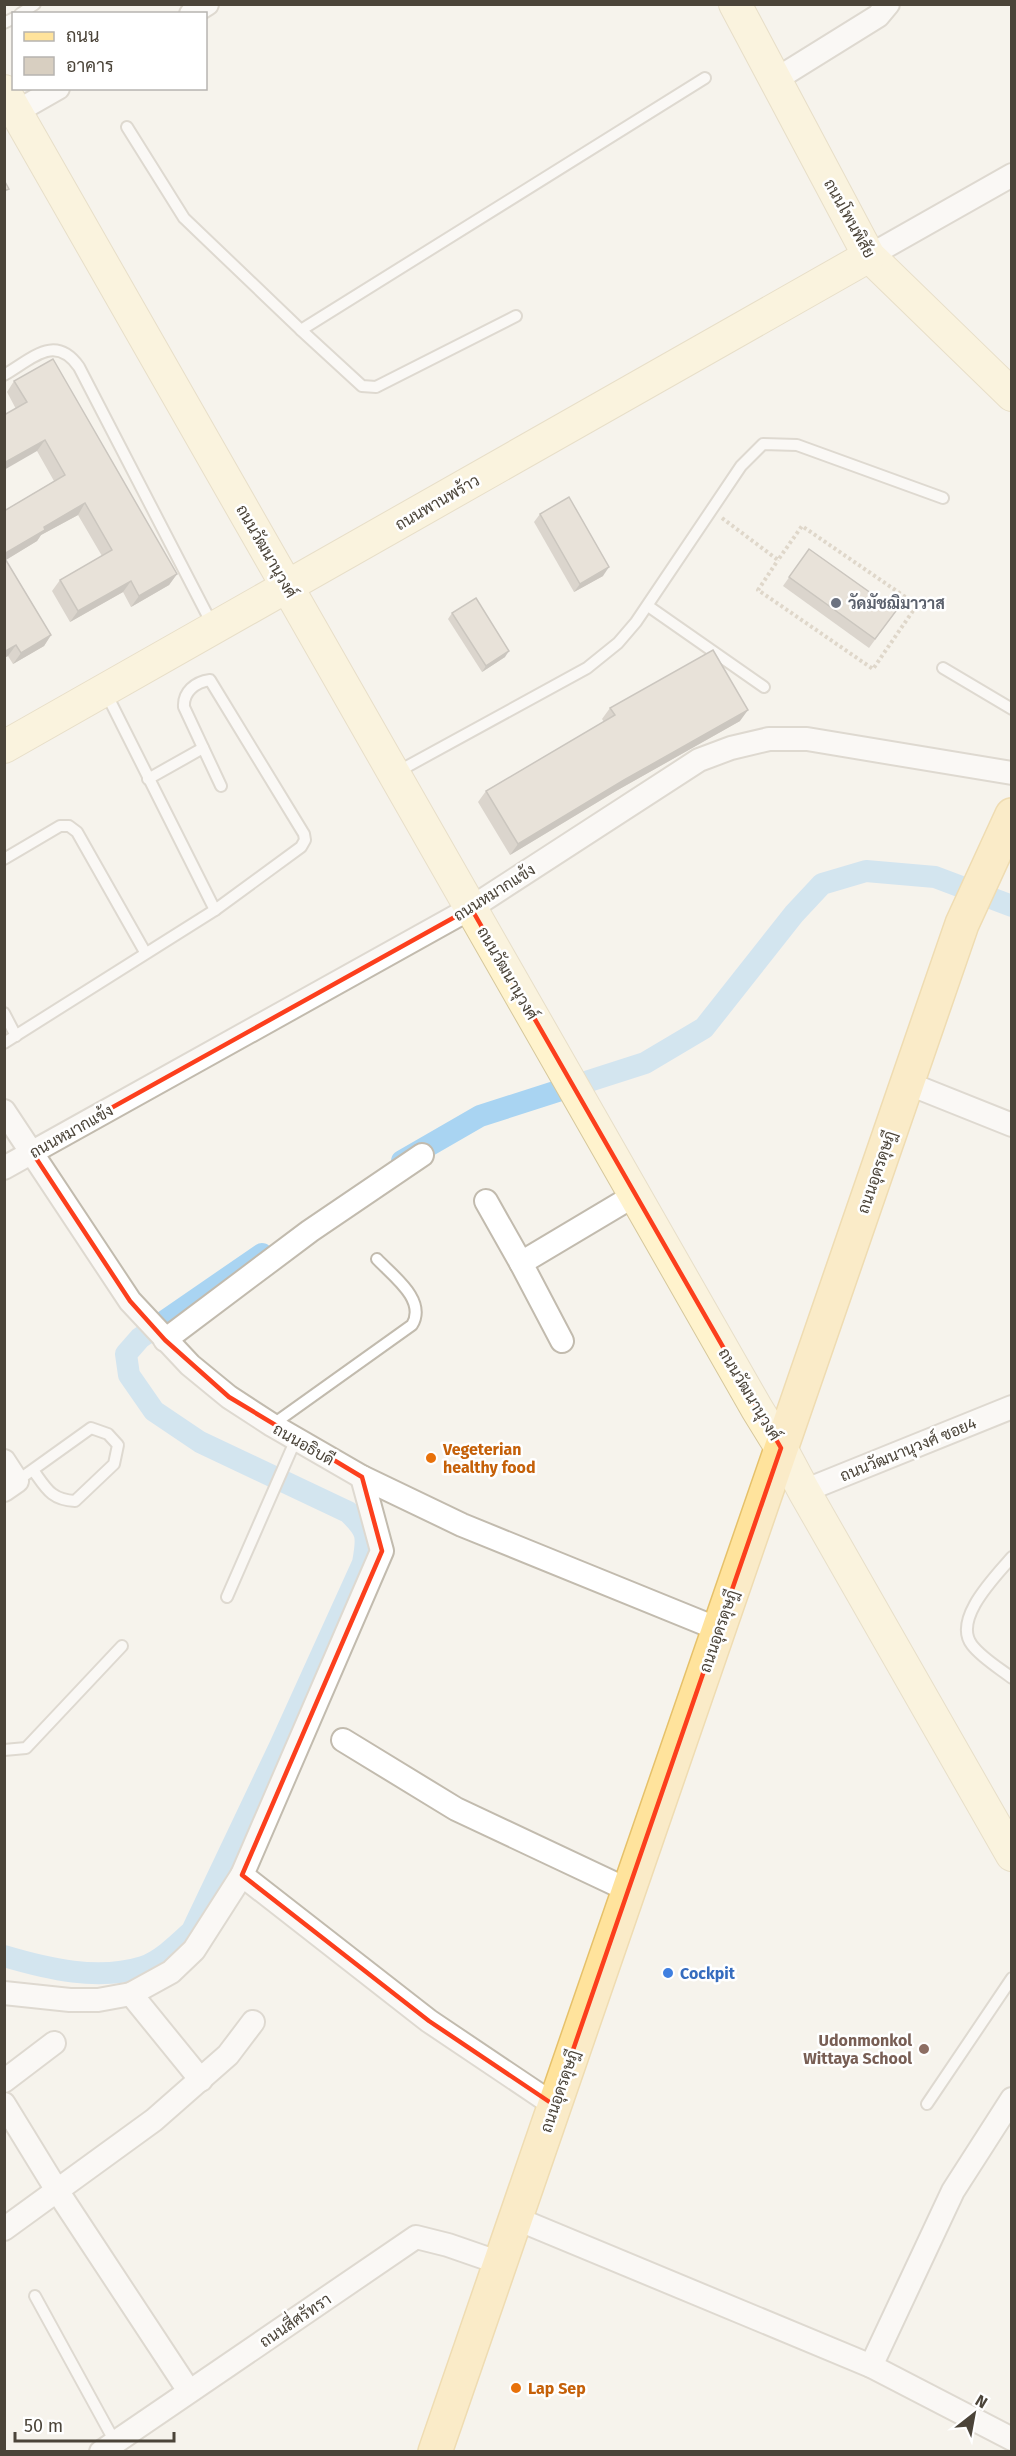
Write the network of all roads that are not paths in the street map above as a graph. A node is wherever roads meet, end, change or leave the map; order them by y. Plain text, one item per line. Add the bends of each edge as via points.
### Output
1 (207, 4) edge
2 (735, 4) edge
3 (888, 4) edge
4 (194, 12) edge
5 (705, 78) dead end
6 (775, 80) junction
7 (51, 90) edge
8 (10, 101) edge
9 (127, 127) dead end
10 (1011, 174) edge
11 (869, 256) junction
12 (516, 316) dead end
13 (301, 330) junction
14 (4, 375) edge
15 (1011, 395) edge
16 (943, 498) dead end
17 (288, 586) junction
18 (648, 606) junction
19 (214, 628) junction
20 (943, 668) dead end
21 (764, 687) dead end
22 (104, 690) junction
23 (1011, 709) edge
24 (4, 747) edge
25 (203, 748) junction
26 (394, 773) junction
27 (1011, 773) edge
28 (148, 779) junction
29 (221, 786) dead end
30 (1008, 830) edge
31 (4, 860) edge
32 (471, 908) junction
33 (215, 910) junction
34 (146, 952) junction
35 (4, 1013) edge
36 (15, 1036) junction
37 (4, 1043) edge
38 (907, 1083) junction
39 (4, 1111) edge
40 (1011, 1125) edge
41 (32, 1152) junction
42 (422, 1155) dead end
43 (4, 1168) edge
44 (635, 1195) junction
45 (486, 1201) dead end
46 (377, 1259) dead end
47 (521, 1263) junction
48 (165, 1340) junction
49 (562, 1341) dead end
50 (1011, 1407) edge
51 (272, 1425) junction
52 (296, 1439) junction
53 (781, 1448) junction
54 (4, 1461) edge
55 (362, 1477) junction
56 (18, 1480) edge
57 (804, 1491) junction
58 (1011, 1557) edge
59 (227, 1597) dead end
60 (718, 1629) junction
61 (122, 1646) dead end
62 (1011, 1678) edge
63 (343, 1740) dead end
64 (4, 1750) edge
65 (1011, 1855) edge
66 (242, 1875) junction
67 (628, 1890) junction
68 (1011, 1978) edge
69 (4, 1993) edge
70 (131, 1994) junction
71 (252, 2022) dead end
72 (54, 2043) dead end
73 (201, 2080) junction
74 (4, 2081) edge
75 (1011, 2099) edge
76 (4, 2104) edge
77 (554, 2104) junction
78 (927, 2104) dead end
79 (58, 2192) junction
80 (515, 2218) junction
81 (4, 2229) edge
82 (500, 2263) junction
83 (35, 2296) dead end
84 (871, 2366) junction
85 (189, 2391) junction
86 (1011, 2439) edge
87 (108, 2447) edge
88 (435, 2451) edge

1 - 4 street
2 - 6 street, ถนนโพนพิสัย
3 - 6 street via 878,16
5 - 13 lane
6 - 11 street, ถนนโพนพิสัย
7 - 8 street
8 - 17 street, ถนนวัฒนานุวงศ์
9 - 13 lane via 184,218
10 - 11 street
11 - 15 street, ถนนโพนพิสัย
11 - 17 street, ถนนพานพร้าว
12 - 13 lane via 369,388
14 - 19 lane via 49,349 71,356
16 - 18 lane via 797,445 763,444 741,466
17 - 19 street, ถนนพานพร้าว
17 - 26 street, ถนนวัฒนานุวงศ์
18 - 21 lane
18 - 26 lane via 618,643 587,668
19 - 22 street, ถนนพานพร้าว
20 - 23 lane
22 - 24 street, ถนนพานพร้าว
22 - 28 lane
25 - 28 lane
25 - 29 lane
25 - 33 lane via 184,707 184,697 202,681 210,680 305,840 301,847
26 - 32 street, ถนนวัฒนานุวงศ์
27 - 32 street, ถนนหมากแข้ง via 807,739 769,740 731,748 699,760
28 - 33 lane
30 - 38 main road, ถนนอุดรดุษฎี via 962,924
31 - 34 lane via 60,826 69,826 77,832
32 - 41 street, ถนนหมากแข้ง
32 - 44 street, ถนนวัฒนานุวงศ์
33 - 34 lane
34 - 36 lane
35 - 36 lane
36 - 37 lane
38 - 40 street
38 - 53 main road, ถนนอุดรดุษฎี
39 - 41 street, ถนนอธิบดี
41 - 43 street, ถนนหมากแข้ง
41 - 48 street, ถนนอธิบดี via 130,1301
42 - 48 street
44 - 47 street
44 - 53 street, ถนนวัฒนานุวงศ์
45 - 47 street
46 - 51 lane via 415,1301 418,1311 412,1325
47 - 49 street
48 - 51 street, ถนนอธิบดี via 229,1397
50 - 57 street, ถนนวัฒนานุวงศ์ ซอย4
51 - 52 street, ถนนอธิบดี
52 - 55 street, ถนนอธิบดี
52 - 59 lane
53 - 57 street, ถนนวัฒนานุวงศ์
53 - 60 main road, ถนนอุดรดุษฎี
54 - 56 street
55 - 60 street, ถนนอธิบดี via 462,1525
55 - 66 street via 382,1551
56 - 56 lane via 91,1428 108,1434 118,1445 114,1464 75,1500 61,1500
57 - 65 street, ถนนวัฒนานุวงศ์
58 - 62 lane via 983,1591 967,1626 971,1644
60 - 67 main road, ถนนอุดรดุษฎี
61 - 64 lane via 26,1748
63 - 67 street via 456,1809
66 - 70 street via 194,1950 171,1972
66 - 77 street via 429,2021
67 - 77 main road, ถนนอุดรดุษฎี
68 - 78 lane
69 - 70 street via 70,2000
70 - 73 street
71 - 73 street via 228,2055
72 - 74 street
73 - 79 street
75 - 84 street via 953,2191
76 - 79 street
77 - 80 main road, ถนนอุดรดุษฎี
79 - 81 street
79 - 85 street
80 - 82 main road, ถนนอุดรดุษฎี
80 - 84 street
82 - 85 street, ถนนสี่ศรัทรา via 416,2237
82 - 88 main road, ถนนอุดรดุษฎี
83 - 87 lane
84 - 86 street
85 - 87 street, ถนนสี่ศรัทรา

